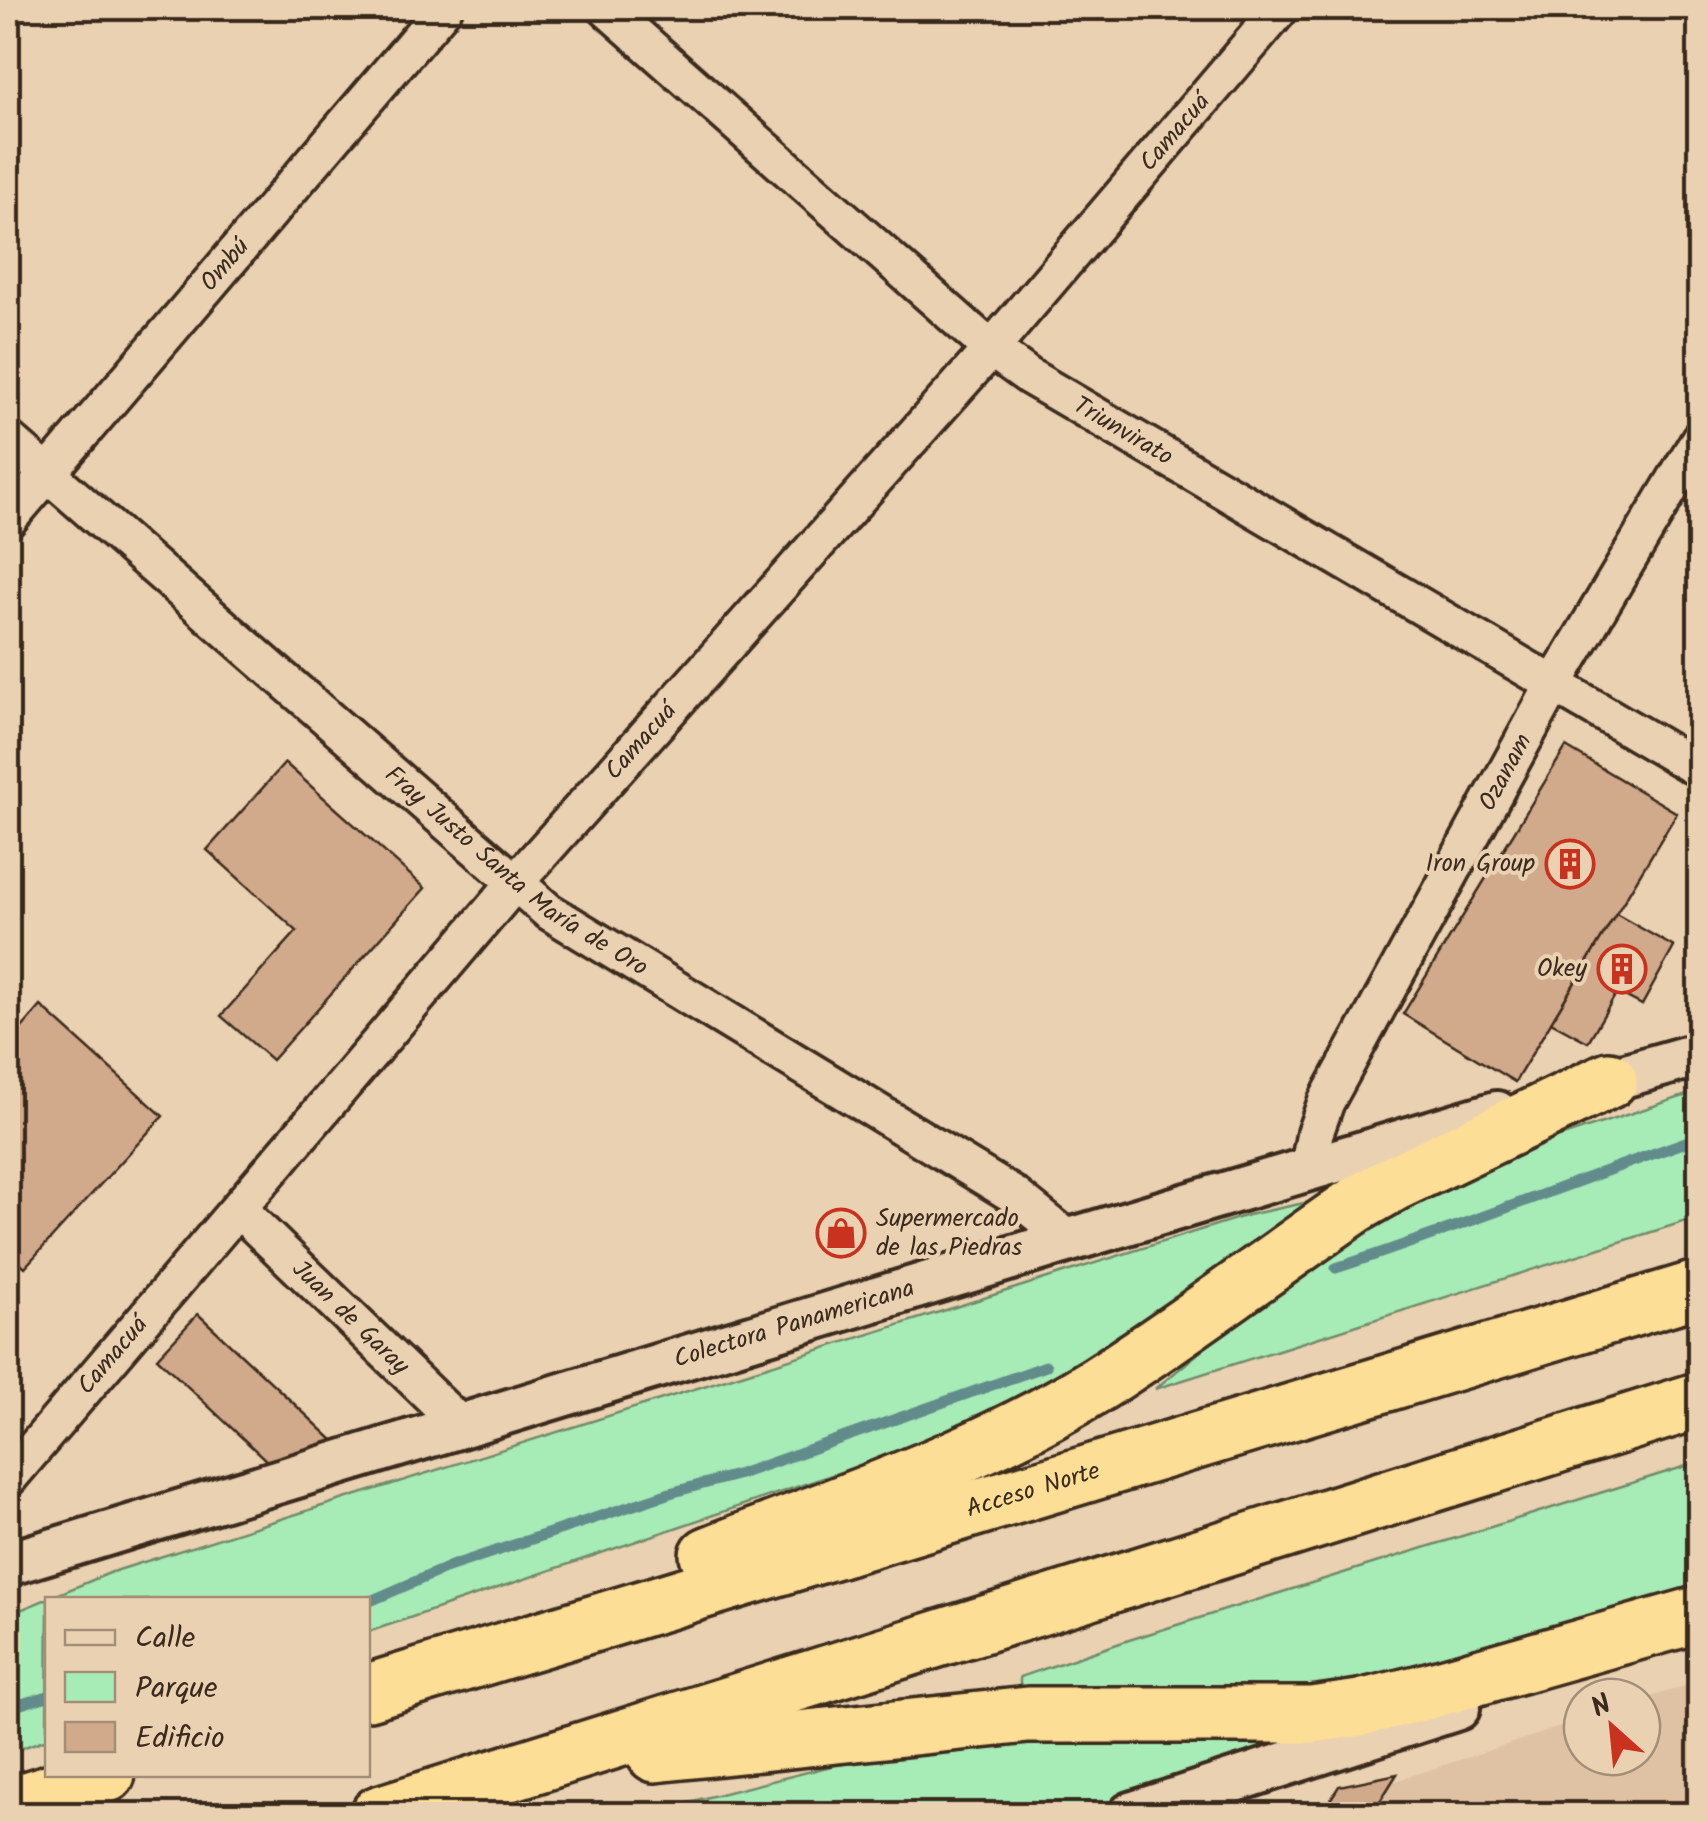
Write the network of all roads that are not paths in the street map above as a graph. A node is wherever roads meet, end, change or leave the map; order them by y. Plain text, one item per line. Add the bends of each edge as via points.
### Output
1 (444, 8) edge
2 (606, 8) edge
3 (1281, 8) edge
4 (991, 349) junction
5 (1700, 438) edge
6 (8, 439) edge
7 (48, 474) junction
8 (8, 520) edge
9 (1554, 686) junction
10 (1700, 770) edge
11 (514, 884) junction
12 (1700, 1054) edge
13 (1608, 1080) junction
14 (1308, 1169) junction
15 (239, 1210) junction
16 (1070, 1240) junction
17 (1700, 1288) edge
18 (1700, 1400) edge
19 (463, 1427) junction
20 (8, 1479) edge
21 (16, 1553) edge
22 (1700, 1614) edge
23 (1700, 1629) edge
24 (370, 1690) edge
25 (370, 1690) edge
26 (528, 1768) junction
27 (98, 1777) edge
28 (8, 1806) edge
29 (380, 1814) edge
30 (1130, 1814) edge

1 - 7 street, Ombú
2 - 4 street, Triunvirato
3 - 4 street, Camacuá
4 - 9 street, Triunvirato
4 - 11 street, Camacuá
5 - 9 street, Ozanam
6 - 7 street, Fray Justo Santa María de Oro
7 - 8 street, Ombú
7 - 11 street, Fray Justo Santa María de Oro
9 - 10 street, Triunvirato
9 - 14 street, Ozanam via 1326,1102
11 - 15 street, Camacuá
11 - 16 street, Fray Justo Santa María de Oro via 1014,1195
12 - 13 street, Colectora Panamericana
13 - 14 street, Colectora Panamericana
13 - 24 highway via 1354,1206 1096,1385 1010,1431
14 - 16 street, Colectora Panamericana
15 - 19 street, Juan de Garay
15 - 20 street, Camacuá
16 - 19 street, Colectora Panamericana
17 - 25 highway, Acceso Norte
18 - 26 highway
19 - 21 street, Colectora Panamericana
22 - 26 highway via 1408,1696 1312,1715 1028,1715
23 - 30 street
26 - 29 highway
27 - 28 highway

